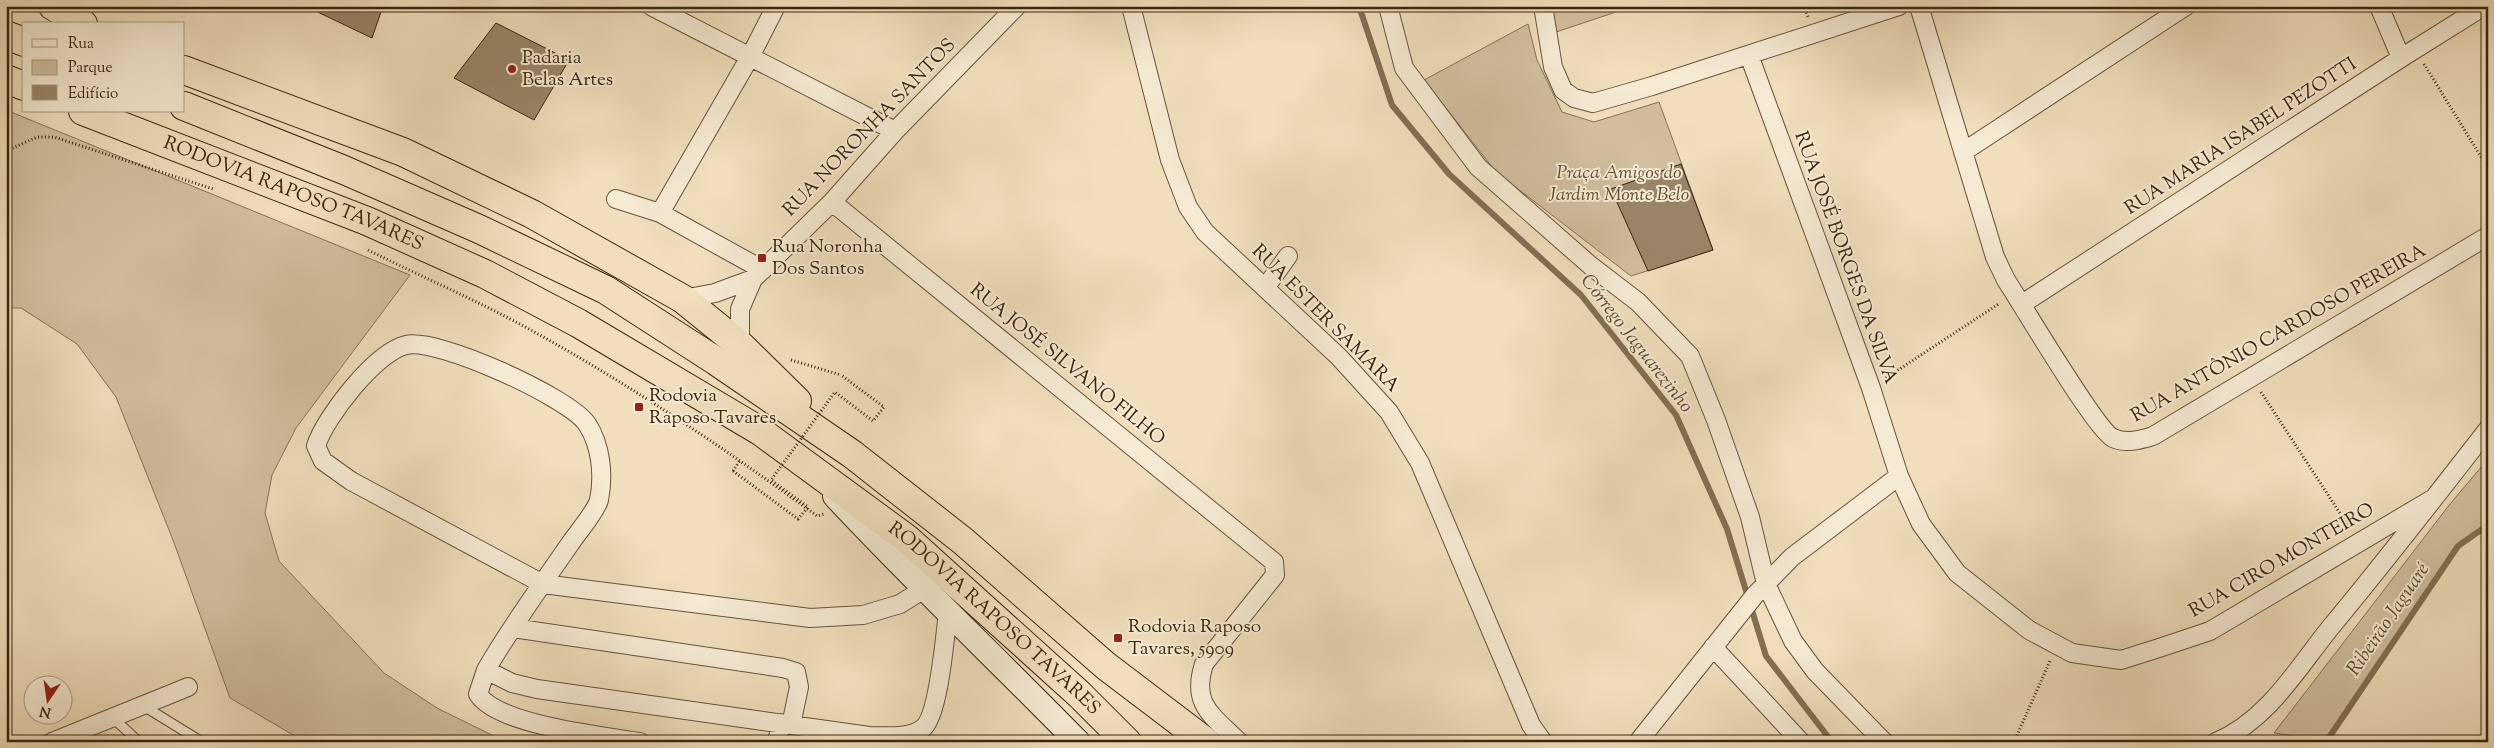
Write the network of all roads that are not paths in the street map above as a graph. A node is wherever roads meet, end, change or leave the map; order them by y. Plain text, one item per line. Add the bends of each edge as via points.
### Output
1 (53, 6) edge
2 (651, 6) edge
3 (776, 6) edge
4 (1018, 6) edge
5 (1131, 6) edge
6 (1388, 6) edge
7 (1543, 6) edge
8 (1899, 6) edge
9 (1918, 6) edge
10 (2186, 6) edge
11 (2379, 6) edge
12 (2484, 6) edge
13 (80, 22) edge
14 (6, 27) edge
15 (22, 30) edge
16 (6, 35) edge
17 (22, 41) edge
18 (2408, 53) junction
19 (750, 55) junction
20 (1749, 56) junction
21 (185, 70) edge
22 (6, 79) edge
23 (22, 85) edge
24 (185, 106) edge
25 (86, 112) edge
26 (895, 131) junction
27 (1963, 152) junction
28 (616, 199) dead end
29 (832, 202) junction
30 (660, 213) junction
31 (2488, 236) edge
32 (1288, 256) dead end
33 (758, 275) junction
34 (1265, 288) junction
35 (683, 299) junction
36 (2018, 299) junction
37 (740, 345) junction
38 (2488, 428) edge
39 (852, 454) junction
40 (804, 462) junction
41 (1900, 476) junction
42 (2434, 498) junction
43 (543, 584) junction
44 (924, 589) junction
45 (1760, 590) junction
46 (948, 612) junction
47 (513, 628) junction
48 (1713, 647) junction
49 (486, 670) junction
50 (188, 687) dead end
51 (141, 705) junction
52 (112, 718) junction
53 (786, 724) junction
54 (52, 742) edge
55 (139, 742) edge
56 (202, 742) edge
57 (640, 742) edge
58 (777, 742) edge
59 (1078, 742) edge
60 (1127, 742) edge
61 (1206, 742) edge
62 (1239, 742) edge
63 (1543, 742) edge
64 (1638, 742) edge
65 (1801, 742) edge
66 (1884, 742) edge
67 (2216, 742) edge

1 - 13 highway
2 - 19 street
3 - 19 street
4 - 26 street, RUA NORONHA SANTOS
5 - 34 street, RUA ESTER SAMARA via 1170,160 1188,207 1205,232
6 - 45 street via 1404,68 1478,167 1591,266 1638,302 1690,356 1750,517
7 - 20 street via 1553,67 1563,90 1574,98 1593,102 1620,96
8 - 20 street
9 - 27 street, RUA ANTÔNIO CARDOSO PEREIRA
10 - 27 street
11 - 18 street
12 - 18 street, RUA MARIA ISABEL PEZOTTI
14 - 15 highway
16 - 17 highway
18 - 36 street, RUA MARIA ISABEL PEZOTTI
19 - 26 street
19 - 30 street
20 - 41 street, RUA JOSÉ BORGES DA SILVA
21 - 35 highway via 403,152 532,214
22 - 23 highway
24 - 39 highway, RODOVIA RAPOSO TAVARES via 479,228 606,290
25 - 40 highway, RODOVIA RAPOSO TAVARES via 367,221 485,274 578,323 760,431
26 - 29 street, RUA NORONHA SANTOS
27 - 36 street, RUA ANTÔNIO CARDOSO PEREIRA via 1995,257
28 - 30 street
29 - 33 street, RUA NORONHA SANTOS
29 - 62 street, RUA JOSÉ SILVANO FILHO via 1274,562 1275,575 1204,664 1199,678 1200,699
30 - 33 street
31 - 36 street, RUA ANTÔNIO CARDOSO PEREIRA via 2153,436 2135,442 2112,438 2093,416
32 - 34 street
33 - 35 street, RUA NORONHA SANTOS via 715,293
33 - 37 street, RUA NORONHA SANTOS via 740,309
34 - 63 street, RUA ESTER SAMARA via 1339,357 1389,412 1420,463 1531,725
35 - 37 highway
37 - 39 highway
38 - 42 street
39 - 61 highway, RODOVIA RAPOSO TAVARES via 963,541 1106,666
40 - 44 main road
40 - 60 highway, RODOVIA RAPOSO TAVARES via 906,538 1079,694
41 - 42 street, RUA CIRO MONTEIRO via 1921,524 1957,573 2029,630 2072,653 2121,660 2210,631
41 - 45 street via 1792,557
42 - 67 street via 2265,710 2233,735
43 - 43 street via 599,502 600,451 586,422 558,400 446,349 408,344 388,352 364,375 320,432 316,446 323,462
43 - 44 street via 810,618 864,614 900,604
43 - 47 street
44 - 46 main road
45 - 48 street
45 - 66 street via 1815,671
46 - 53 street via 933,712 923,728 907,735 870,736
46 - 59 main road
47 - 49 street
47 - 53 street via 796,672 800,687
48 - 64 street
48 - 65 street
49 - 53 street via 512,683 537,689
49 - 57 street via 478,694 483,703 517,720
50 - 51 street
51 - 52 street
51 - 56 lane
52 - 54 street
52 - 55 lane
53 - 58 street

